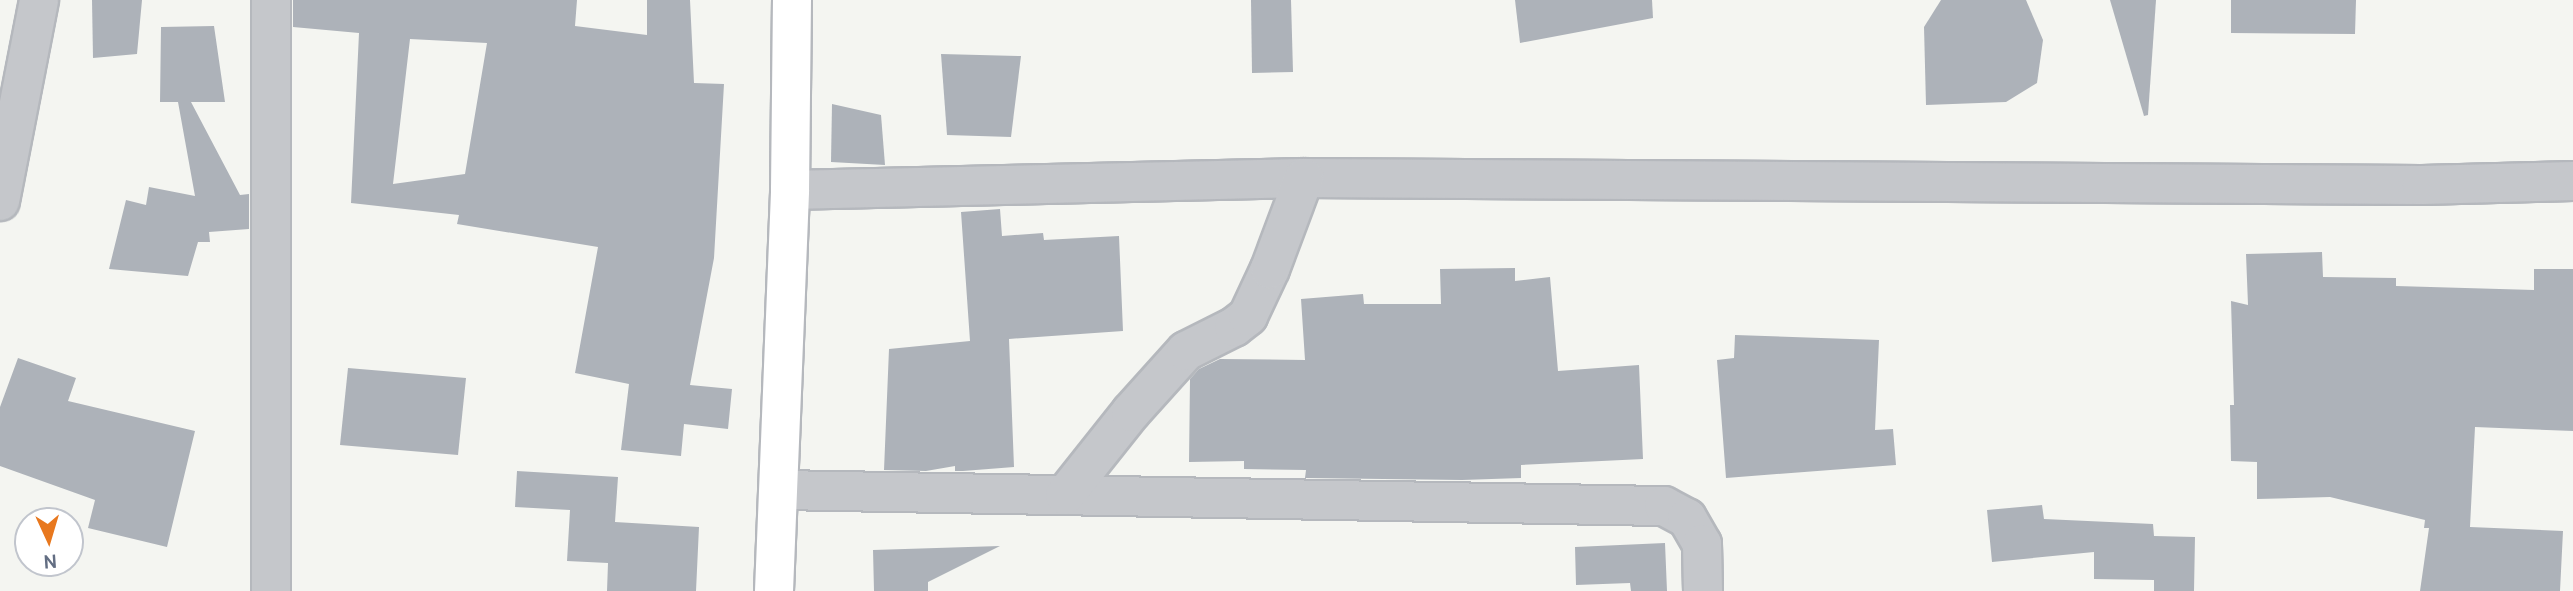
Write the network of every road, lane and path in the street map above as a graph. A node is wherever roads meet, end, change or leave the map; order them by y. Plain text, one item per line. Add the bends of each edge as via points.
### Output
1 (39, 0) edge
2 (271, 0) edge
3 (792, 0) edge
4 (1304, 178) junction
5 (2573, 181) edge
6 (790, 190) junction
7 (0, 201) edge
8 (779, 490) junction
9 (1065, 495) junction
10 (271, 591) edge
11 (774, 591) edge
12 (1703, 591) edge

1 - 7 street
2 - 10 street
3 - 6 main road
4 - 5 street via 2422,185
4 - 6 street
4 - 9 street via 1248,316 1186,351
6 - 8 main road
8 - 9 street
8 - 11 main road
9 - 12 street via 1664,506 1687,518 1702,544

